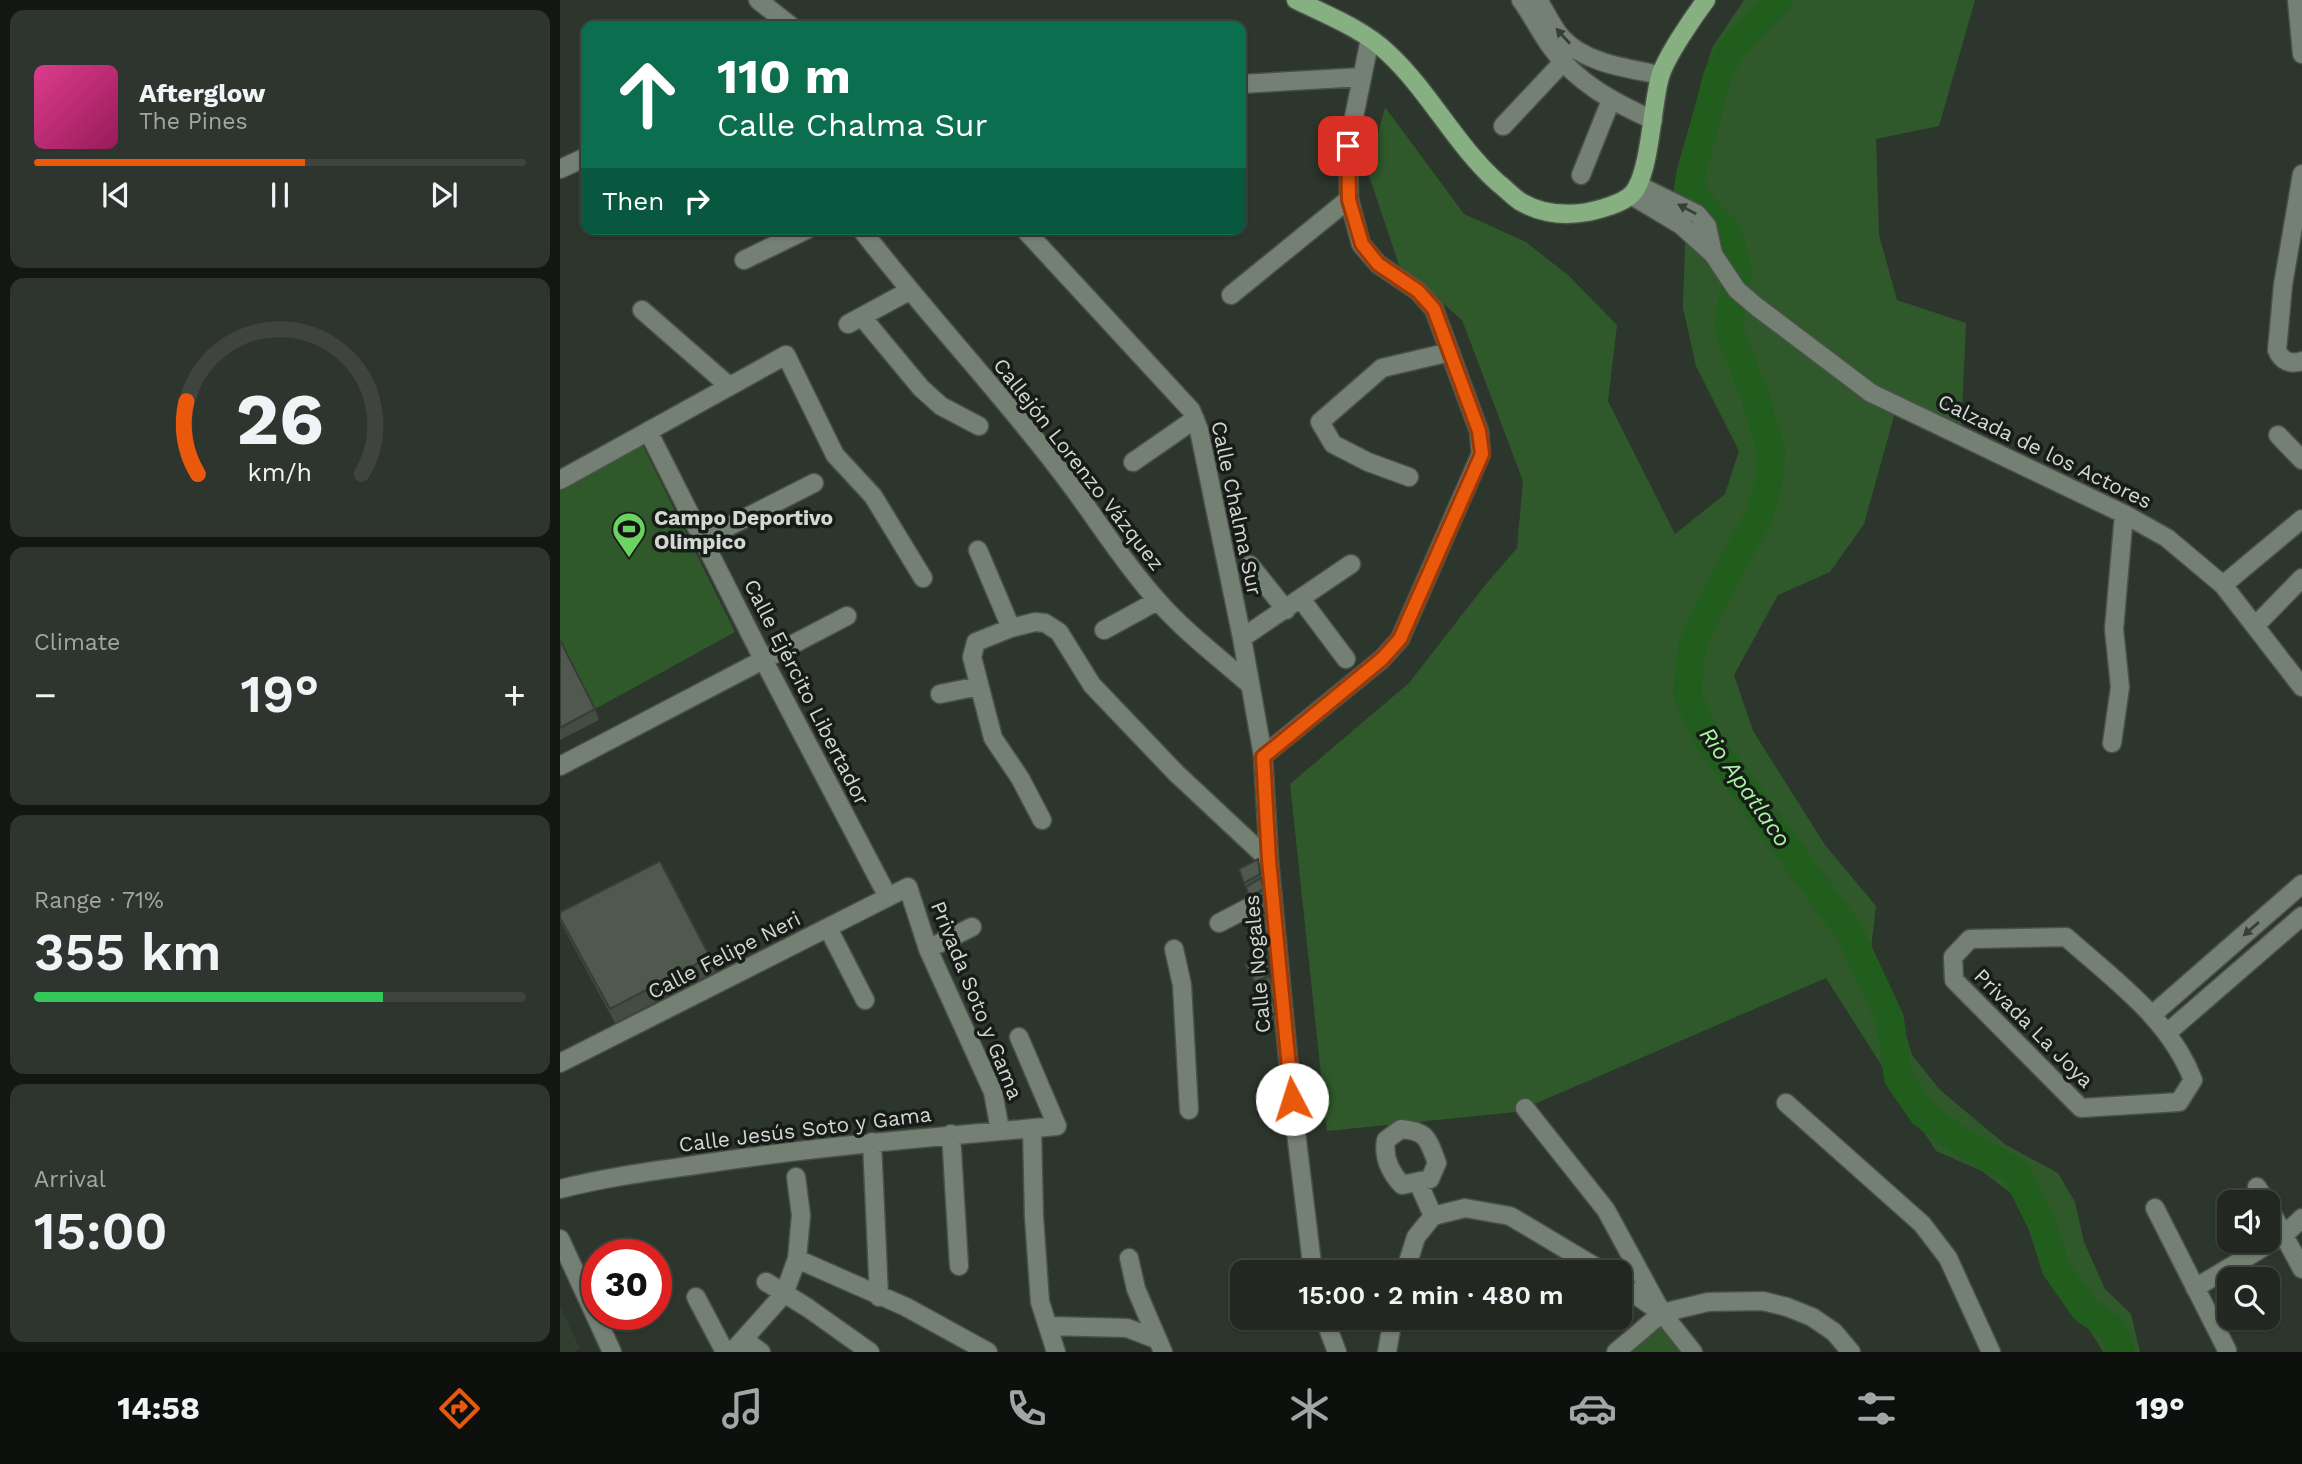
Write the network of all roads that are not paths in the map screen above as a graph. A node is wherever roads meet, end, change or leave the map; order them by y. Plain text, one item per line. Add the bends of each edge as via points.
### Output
1 (758, 0) edge
2 (1296, 0) edge
3 (1521, 0) edge
4 (1538, 0) edge
5 (1706, 0) edge
6 (2297, 0) edge
7 (779, 21) edge
8 (1370, 39) junction
9 (2302, 54) edge
10 (1563, 62) junction
11 (1609, 64) junction
12 (1660, 75) junction
13 (1362, 77) junction
14 (1246, 84) edge
15 (1592, 88) junction
16 (1611, 100) junction
17 (1653, 120) junction
18 (1503, 126) dead end
19 (581, 159) edge
20 (560, 169) edge
21 (2302, 174) edge
22 (1581, 175) dead end
23 (1635, 190) junction
24 (1349, 200) junction
25 (796, 235) edge
26 (866, 235) edge
27 (1030, 235) edge
28 (744, 260) dead end
29 (909, 291) junction
30 (1231, 295) dead end
31 (642, 310) dead end
32 (1450, 352) junction
33 (2302, 361) edge
34 (729, 386) junction
35 (1195, 419) junction
36 (979, 426) dead end
37 (648, 431) junction
38 (2278, 435) dead end
39 (2302, 460) edge
40 (1133, 462) dead end
41 (561, 477) edge
42 (1409, 477) dead end
43 (814, 482) dead end
44 (2124, 514) junction
45 (2302, 519) edge
46 (704, 539) junction
47 (978, 550) dead end
48 (1351, 564) dead end
49 (1250, 565) dead end
50 (923, 578) dead end
51 (2302, 578) edge
52 (2223, 585) junction
53 (1157, 601) junction
54 (1294, 604) junction
55 (847, 616) dead end
56 (2255, 626) junction
57 (1011, 628) junction
58 (1104, 630) dead end
59 (1242, 638) junction
60 (763, 659) junction
61 (1346, 659) dead end
62 (1248, 682) junction
63 (979, 686) junction
64 (2302, 687) edge
65 (940, 694) dead end
66 (2112, 743) dead end
67 (1263, 757) junction
68 (560, 766) edge
69 (1042, 820) dead end
70 (1269, 860) junction
71 (2302, 884) edge
72 (908, 887) joint
73 (1273, 895) junction
74 (888, 897) junction
75 (2302, 916) edge
76 (1219, 923) dead end
77 (972, 927) dead end
78 (828, 928) junction
79 (928, 948) junction
80 (1174, 949) dead end
81 (866, 1000) dead end
82 (2152, 1015) junction
83 (2167, 1033) junction
84 (1019, 1037) dead end
85 (560, 1063) edge
86 (1786, 1103) dead end
87 (1525, 1108) dead end
88 (1189, 1110) dead end
89 (1032, 1129) junction
90 (1000, 1130) junction
91 (951, 1134) junction
92 (872, 1143) junction
93 (796, 1178) dead end
94 (1418, 1182) dead end
95 (560, 1189) edge
96 (2155, 1208) dead end
97 (1433, 1216) junction
98 (2302, 1217) edge
99 (2280, 1228) edge
100 (2284, 1235) junction
101 (560, 1240) edge
102 (1129, 1258) dead end
103 (797, 1259) junction
104 (1312, 1260) edge
105 (1409, 1260) edge
106 (1584, 1260) edge
107 (959, 1266) dead end
108 (2302, 1269) edge
109 (765, 1282) dead end
110 (2195, 1288) junction
111 (1632, 1292) edge
112 (784, 1294) junction
113 (696, 1297) dead end
114 (879, 1297) junction
115 (1662, 1313) junction
116 (1048, 1326) junction
117 (1329, 1330) edge
118 (1391, 1330) edge
119 (1159, 1345) edge
120 (738, 1346) edge
121 (2227, 1350) edge
122 (612, 1352) edge
123 (726, 1352) edge
124 (761, 1352) edge
125 (870, 1352) edge
126 (988, 1352) edge
127 (1056, 1352) edge
128 (1337, 1352) edge
129 (1387, 1352) edge
130 (1616, 1352) edge
131 (1693, 1352) edge
132 (1851, 1352) edge
133 (1991, 1352) edge

1 - 7 street
2 - 8 main road
3 - 10 street
11 -> 4 street via 1562,38
5 - 12 main road
6 - 9 street
8 - 13 street
8 - 23 main road via 1389,54 1481,167 1519,201 1545,212 1573,214 1607,207
10 - 15 street
10 - 18 street
11 - 12 street
11 - 15 street
12 - 17 main road
13 - 14 street
13 - 24 street via 1348,146
15 - 16 street
16 - 17 street
16 - 22 street
17 - 23 main road
19 - 20 street
21 - 33 street via 2277,350 2287,361
23 - 44 street, Calzada de los Actores via 1697,214 1707,226 1713,254 1737,290 1871,393
24 - 30 street
24 - 32 street via 1362,244 1378,264 1418,291 1434,309
25 - 28 street
26 - 29 street, Callejón Lorenzo Vázquez
27 - 35 street, Calle Chalma Sur
29 - 36 street via 855,321 941,406
29 - 53 street, Callejón Lorenzo Vázquez via 1058,468
31 - 34 street
32 - 42 street via 1382,368 1320,422 1333,444
32 - 67 street via 1479,431 1482,454 1400,639
34 - 37 street
34 - 50 street via 786,355 835,455 873,496
35 - 40 street
35 - 59 street, Calle Chalma Sur
37 - 41 street
37 - 46 street, Calle Ejército Libertador
38 - 39 street
43 - 46 street
44 - 52 street, Calzada de los Actores via 2167,538
44 - 66 street via 2114,629 2120,687
45 - 52 street
46 - 60 street, Calle Ejército Libertador
47 - 57 street
48 - 54 street
49 - 54 street
51 - 56 street
52 - 56 street, Calzada de los Actores
53 - 58 street
53 - 62 street, Callejón Lorenzo Vázquez
54 - 59 street
54 - 61 street
55 - 60 street
56 - 64 street, Calzada de los Actores
57 - 63 street via 976,642 972,657
57 - 70 street via 1035,622 1059,632 1092,685 1176,773
59 - 62 street, Calle Chalma Sur
60 - 68 street
60 - 74 street, Calle Ejército Libertador
62 - 67 street, Calle Chalma Sur
63 - 65 street
63 - 69 street via 993,738
67 - 70 street, Calle Chalma Sur
70 - 73 street, Calle Nogales
71 -> 82 street
72 - 74 street, Calle Felipe Neri
72 - 79 street, Privada Soto y Gama
73 - 76 street
73 - 104 street, Calle Nogales
74 - 78 street, Calle Felipe Neri
75 - 83 street
77 - 79 street
78 - 81 street
78 - 85 street, Calle Felipe Neri
79 - 90 street, Privada Soto y Gama via 993,1092
80 - 88 street via 1182,985
82 - 83 street, Privada La Joya
82 - 83 street, Privada La Joya via 2066,937 1970,939 1953,957 1954,980 2081,1108 2179,1102 2193,1080 2184,1056
84 - 89 street, Calle Jesús Soto y Gama via 1057,1126
86 - 133 street via 1922,1224 1948,1258
87 - 115 street via 1606,1210
89 - 90 street, Calle Jesús Soto y Gama
89 - 116 street via 1040,1302
90 - 91 street, Calle Jesús Soto y Gama
91 - 92 street, Calle Jesús Soto y Gama
91 - 107 street
92 - 95 street, Calle Jesús Soto y Gama via 791,1150
92 - 114 street
93 - 103 street via 802,1215
94 - 97 street
96 - 110 street
97 - 105 street via 1416,1237
97 - 106 street via 1465,1208 1510,1216
98 - 100 street
99 - 100 street
100 - 108 street
100 - 110 street
101 - 122 street
102 - 119 street
103 - 112 street
103 - 114 street
109 - 112 street
110 - 121 street
111 - 115 street
112 - 120 street
112 - 125 street
113 - 123 street
114 - 126 street
115 - 130 street
115 - 131 street
115 - 132 street via 1708,1302 1763,1301 1812,1317 1834,1332
116 - 119 street via 1127,1328
116 - 127 street
117 - 128 street
118 - 129 street
120 - 124 street

